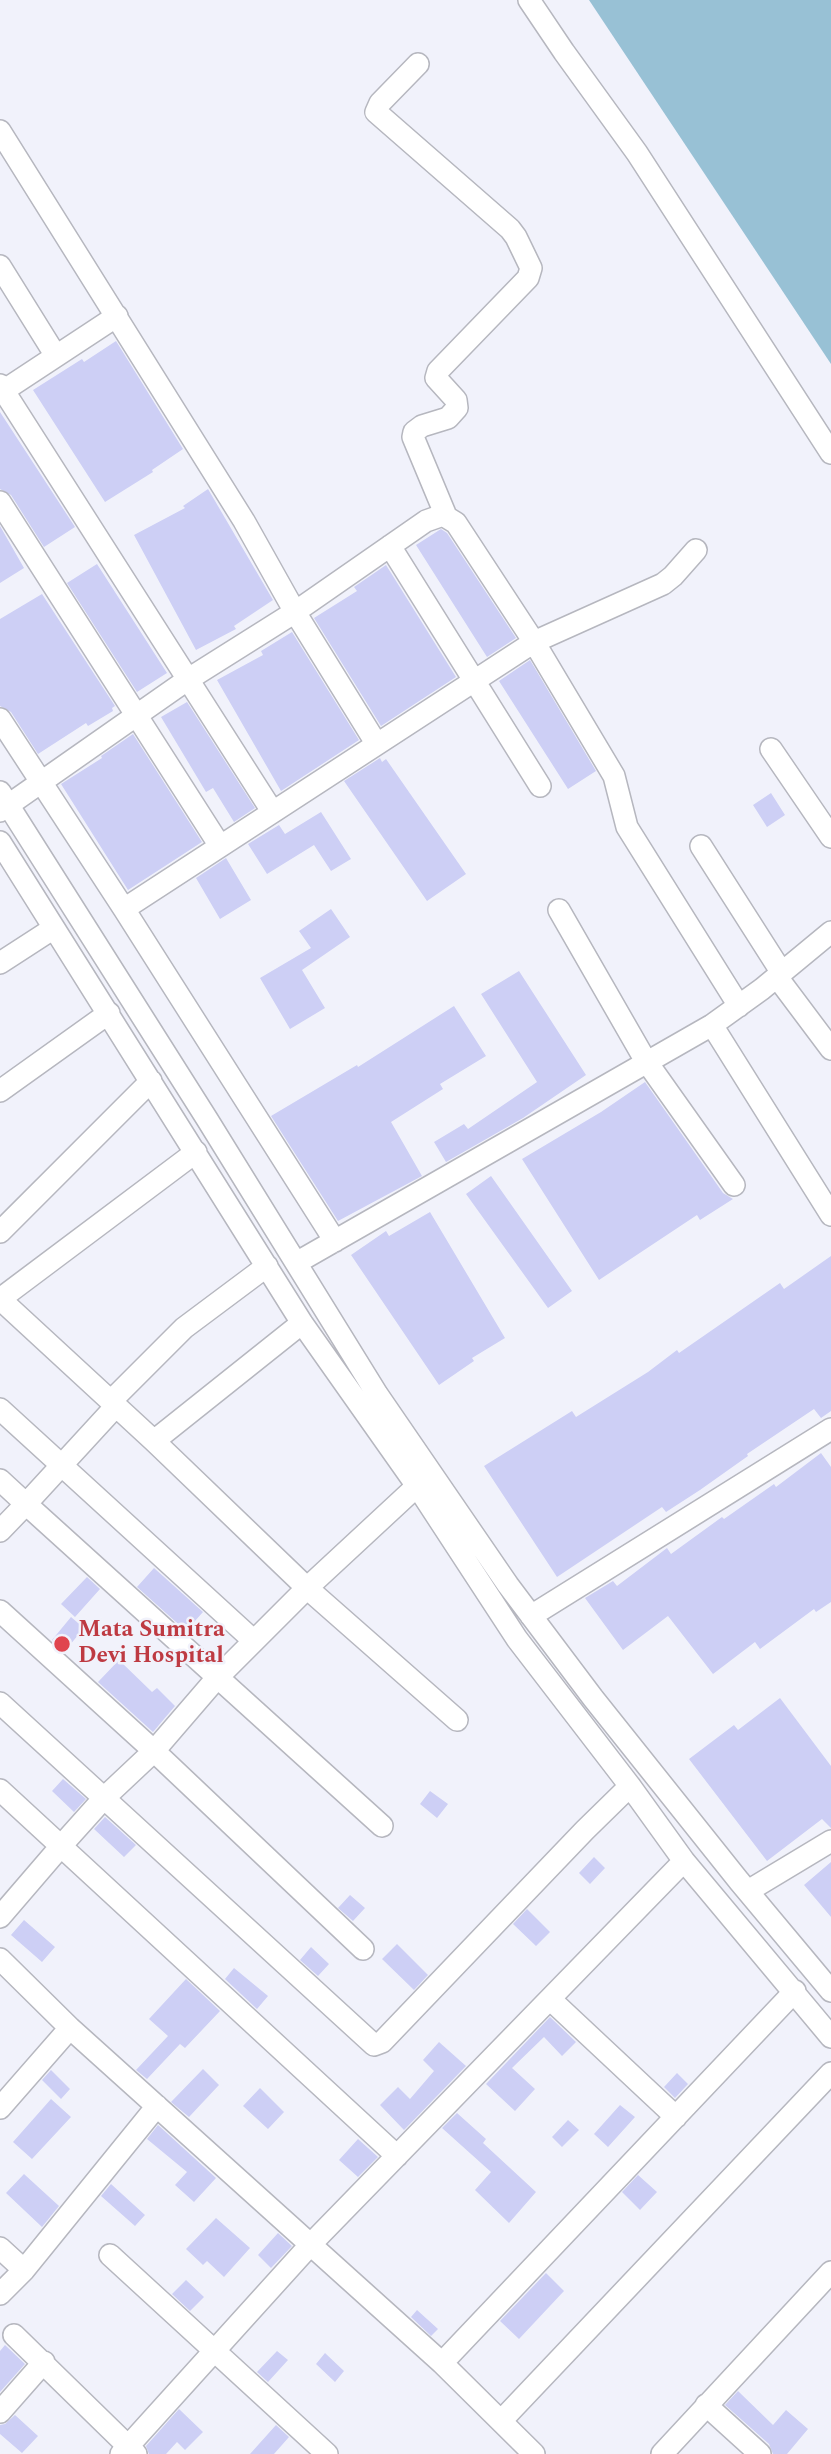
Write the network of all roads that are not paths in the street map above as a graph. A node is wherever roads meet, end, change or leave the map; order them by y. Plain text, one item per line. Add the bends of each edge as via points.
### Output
1 (529, 0) edge
2 (418, 64) dead end
3 (0, 131) edge
4 (0, 266) edge
5 (117, 316) junction
6 (56, 356) junction
7 (1, 390) edge
8 (831, 453) edge
9 (0, 502) edge
10 (446, 516) junction
11 (390, 546) junction
12 (696, 550) dead end
13 (296, 612) junction
14 (534, 642) junction
15 (187, 680) junction
16 (473, 681) junction
17 (136, 716) junction
18 (0, 719) edge
19 (376, 743) junction
20 (771, 749) dead end
21 (41, 784) junction
22 (540, 786) dead end
23 (3, 803) edge
24 (272, 811) junction
25 (831, 837) edge
26 (219, 846) junction
27 (701, 846) dead end
28 (2, 851) edge
29 (124, 909) junction
30 (559, 910) dead end
31 (54, 928) junction
32 (829, 939) edge
33 (0, 963) edge
34 (780, 975) junction
35 (739, 1006) junction
36 (109, 1013) junction
37 (712, 1025) junction
38 (831, 1049) edge
39 (647, 1062) junction
40 (151, 1080) junction
41 (0, 1091) edge
42 (196, 1152) junction
43 (734, 1185) dead end
44 (831, 1215) edge
45 (0, 1232) edge
46 (335, 1241) junction
47 (296, 1263) junction
48 (267, 1266) junction
49 (0, 1299) edge
50 (302, 1323) junction
51 (113, 1404) junction
52 (0, 1409) edge
53 (831, 1429) edge
54 (154, 1441) junction
55 (62, 1464) junction
56 (0, 1480) edge
57 (425, 1481) junction
58 (26, 1504) junction
59 (0, 1531) edge
60 (307, 1588) junction
61 (0, 1611) edge
62 (531, 1616) junction
63 (254, 1641) junction
64 (216, 1679) junction
65 (0, 1703) edge
66 (457, 1720) dead end
67 (153, 1751) junction
68 (630, 1786) junction
69 (0, 1790) edge
70 (104, 1798) junction
71 (382, 1826) dead end
72 (831, 1842) edge
73 (61, 1846) junction
74 (684, 1861) junction
75 (748, 1891) junction
76 (0, 1917) edge
77 (363, 1949) dead end
78 (0, 1959) edge
79 (795, 1991) junction
80 (831, 1991) edge
81 (550, 1999) junction
82 (70, 2028) junction
83 (831, 2037) edge
84 (831, 2073) edge
85 (157, 2106) junction
86 (0, 2108) edge
87 (676, 2117) junction
88 (397, 2156) junction
89 (312, 2244) junction
90 (0, 2248) edge
91 (110, 2255) dead end
92 (24, 2270) junction
93 (831, 2272) edge
94 (0, 2294) edge
95 (14, 2335) dead end
96 (216, 2350) junction
97 (44, 2362) junction
98 (442, 2363) junction
99 (706, 2405) junction
100 (0, 2412) edge
101 (501, 2421) junction
102 (128, 2452) edge
103 (668, 2452) edge
104 (327, 2454) edge
105 (534, 2454) edge
106 (760, 2454) edge

1 - 8 street via 637,153
2 - 10 street via 376,112 510,229 531,270 438,370 436,378 458,402 457,408 448,418 414,432
3 - 5 street
4 - 6 street
5 - 6 street
5 - 13 street
6 - 7 street
7 - 15 street
9 - 17 street
10 - 11 street via 426,521
10 - 14 street via 456,523
11 - 13 street
11 - 16 street
12 - 14 street via 663,584
13 - 15 street
13 - 19 street
14 - 16 street
14 - 35 street via 614,776 627,827
15 - 17 street
15 - 24 street
16 - 19 street
16 - 22 street
17 - 21 street
17 - 26 street
18 - 21 street
19 - 24 street
20 - 25 street
21 - 23 street
21 - 29 street
23 - 47 street
24 - 26 street
26 - 29 street
27 - 34 street
28 - 31 street
29 - 46 street
30 - 39 street
31 - 33 street
31 - 36 street
32 - 34 street
34 - 35 street
34 - 38 street
35 - 37 street
36 - 40 street
36 - 41 street
37 - 39 street
37 - 44 street
39 - 43 street
39 - 46 street
40 - 42 street
40 - 45 street
42 - 48 street
42 - 49 street
46 - 47 street
47 - 57 street
48 - 50 street
48 - 51 street via 184,1328
49 - 51 street
50 - 54 street
50 - 57 street
51 - 54 street
51 - 55 street
52 - 55 street
53 - 62 street
54 - 60 street
55 - 58 street
55 - 63 street
56 - 58 street
57 - 60 street
57 - 62 street
57 - 68 street via 517,1639
58 - 59 street
58 - 64 street
60 - 63 street
60 - 66 street
61 - 67 street
62 - 75 street
63 - 64 street
64 - 67 street
64 - 71 street
65 - 70 street
67 - 70 street
67 - 77 street
68 - 70 street via 382,2042 374,2045
68 - 74 street
69 - 73 street
70 - 73 street
72 - 75 street
73 - 76 street
73 - 88 street
74 - 79 street
74 - 81 street
75 - 80 street
78 - 82 street
79 - 83 street
79 - 87 street
81 - 87 street
81 - 88 street
82 - 85 street
82 - 86 street
84 - 101 street
85 - 89 street
85 - 92 street
87 - 98 street
88 - 89 street
89 - 96 street
89 - 98 street
90 - 92 street
91 - 96 street
92 - 94 street
93 - 99 street
95 - 97 street
96 - 102 street
96 - 104 street
97 - 100 street
97 - 102 street
98 - 101 street
99 - 103 street
99 - 106 street
101 - 105 street

